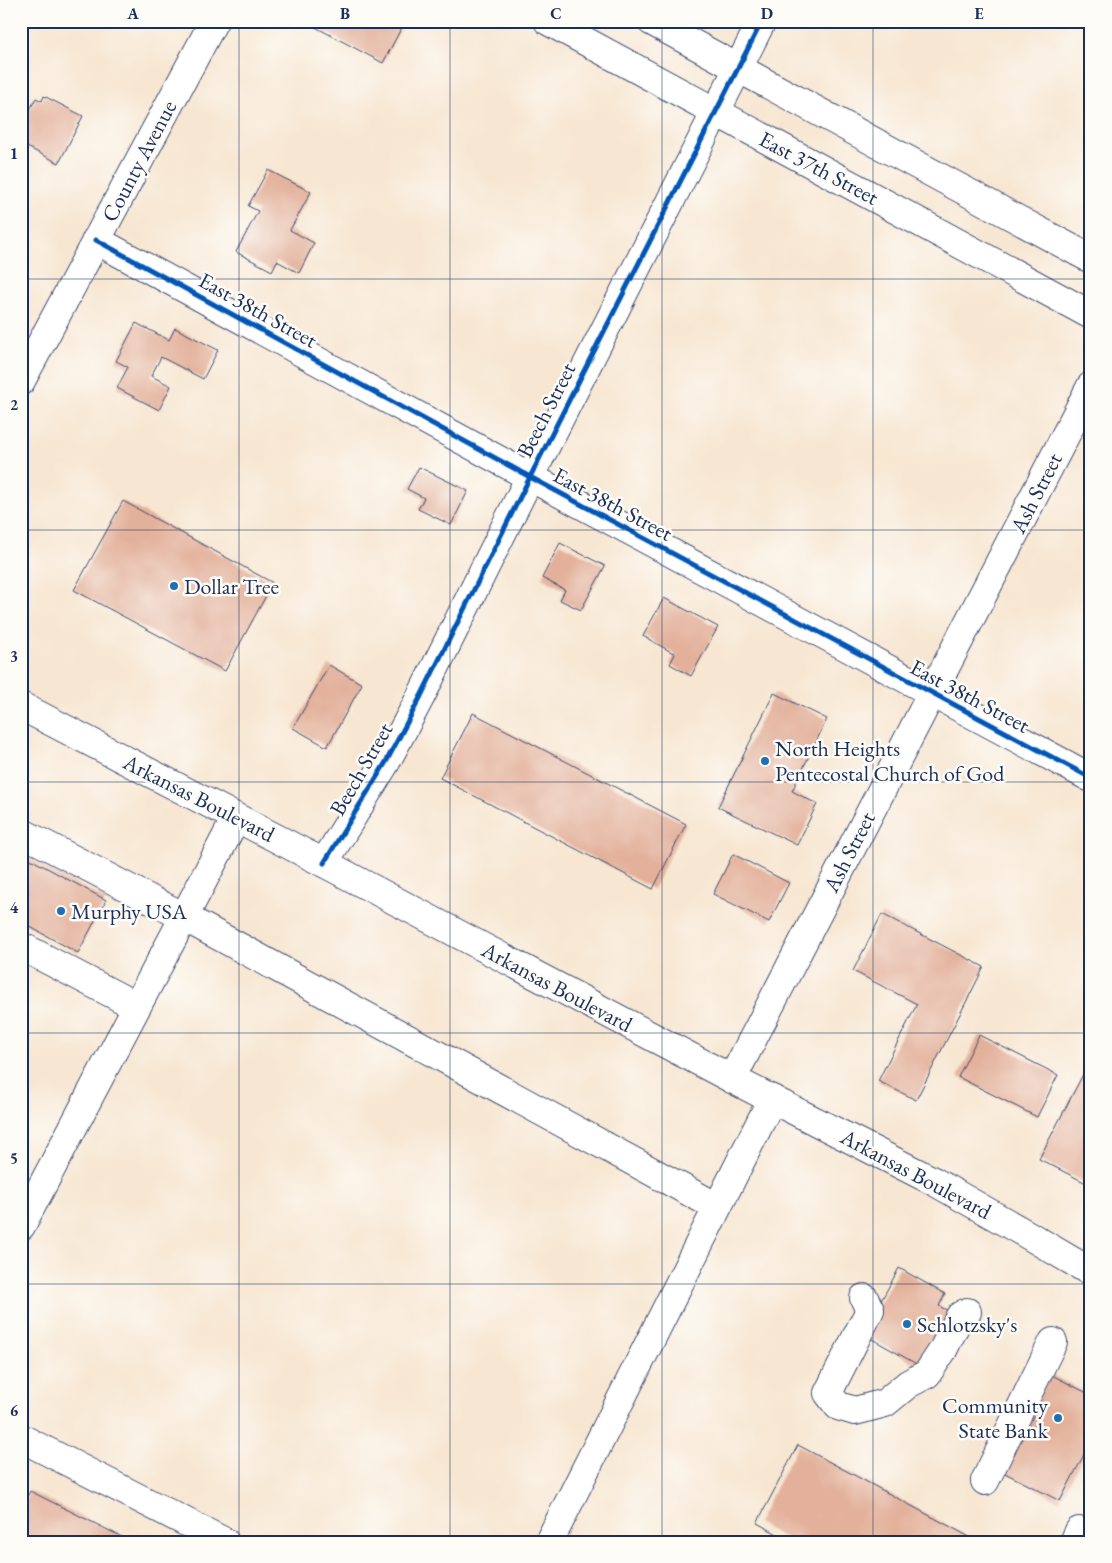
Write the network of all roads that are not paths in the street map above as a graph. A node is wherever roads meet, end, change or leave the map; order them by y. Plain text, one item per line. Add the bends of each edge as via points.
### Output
1 (214, 21) edge
2 (548, 21) edge
3 (651, 21) edge
4 (762, 21) edge
5 (738, 68) junction
6 (716, 112) junction
7 (96, 240) junction
8 (1091, 259) edge
9 (1091, 315) edge
10 (21, 381) edge
11 (1091, 386) edge
12 (530, 477) junction
13 (932, 694) junction
14 (21, 706) edge
15 (1091, 778) edge
16 (236, 818) junction
17 (21, 832) edge
18 (324, 863) junction
19 (184, 917) junction
20 (21, 946) edge
21 (136, 1006) junction
22 (732, 1079) junction
23 (772, 1099) junction
24 (717, 1207) junction
25 (21, 1226) edge
26 (1091, 1272) edge
27 (864, 1298) dead end
28 (967, 1312) dead end
29 (1052, 1342) dead end
30 (21, 1438) edge
31 (984, 1481) dead end
32 (225, 1542) edge
33 (549, 1542) edge

1 - 7 street, County Avenue
2 - 6 street, East 37th Street
3 - 5 street
4 - 5 street, Beech Street
5 - 6 street, Beech Street
5 - 8 street
6 - 9 street, East 37th Street
6 - 12 street, Beech Street
7 - 10 street, County Avenue
7 - 12 street, East 38th Street
11 - 13 street, Ash Street
12 - 13 street, East 38th Street
12 - 18 street, Beech Street via 386,762
13 - 15 street, East 38th Street
13 - 22 street, Ash Street
14 - 16 street, Arkansas Boulevard
16 - 18 street, Arkansas Boulevard
16 - 19 street
17 - 19 street
18 - 22 street, Arkansas Boulevard
19 - 21 street
19 - 24 street
20 - 21 street
21 - 25 street
22 - 23 street, Arkansas Boulevard
23 - 24 street
23 - 26 street, Arkansas Boulevard via 935,1182
24 - 33 street
27 - 28 street via 870,1310 828,1393 838,1406 855,1411 885,1403 908,1384 927,1374 960,1316
29 - 31 street
30 - 32 street

